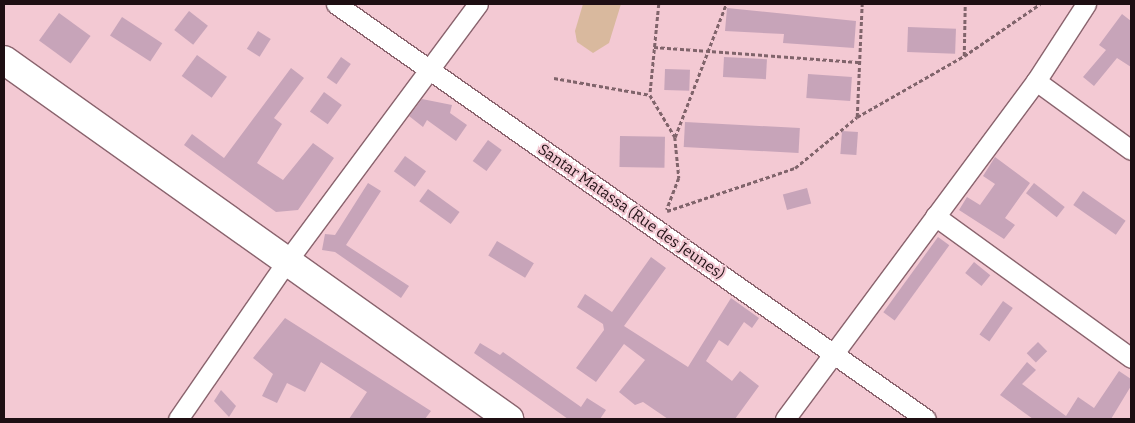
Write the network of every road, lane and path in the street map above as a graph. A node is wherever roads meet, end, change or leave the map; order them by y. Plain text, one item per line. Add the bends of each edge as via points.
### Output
1 (336, 4) edge
2 (478, 4) edge
3 (659, 4) edge
4 (726, 4) edge
5 (862, 4) edge
6 (965, 4) edge
7 (1040, 4) edge
8 (1086, 4) edge
9 (654, 47) junction
10 (707, 51) junction
11 (964, 56) junction
12 (4, 60) edge
13 (860, 62) junction
14 (430, 70) junction
15 (554, 78) dead end
16 (1036, 81) junction
17 (650, 95) junction
18 (857, 117) junction
19 (674, 137) junction
20 (1131, 150) edge
21 (935, 216) junction
22 (287, 261) junction
23 (835, 355) junction
24 (1131, 358) edge
25 (178, 419) edge
26 (509, 419) edge
27 (785, 419) edge
28 (926, 419) edge

1 - 14 street, Santar Matassa (Rue des Jeunes)
2 - 14 street
3 - 9 path
4 - 10 path
5 - 13 path
6 - 11 path
7 - 11 path
8 - 16 street
9 - 10 path
9 - 17 path
10 - 13 path
10 - 19 path
11 - 18 path
12 - 22 highway
13 - 18 path
14 - 22 street
14 - 23 street, Santar Matassa (Rue des Jeunes)
15 - 17 path
16 - 20 street
16 - 21 street
17 - 19 path
18 - 19 path via 795,168 666,211 680,178
21 - 23 street
21 - 24 street
22 - 25 street
22 - 26 highway
23 - 27 street
23 - 28 street, Santar Matassa (Rue des Jeunes)

